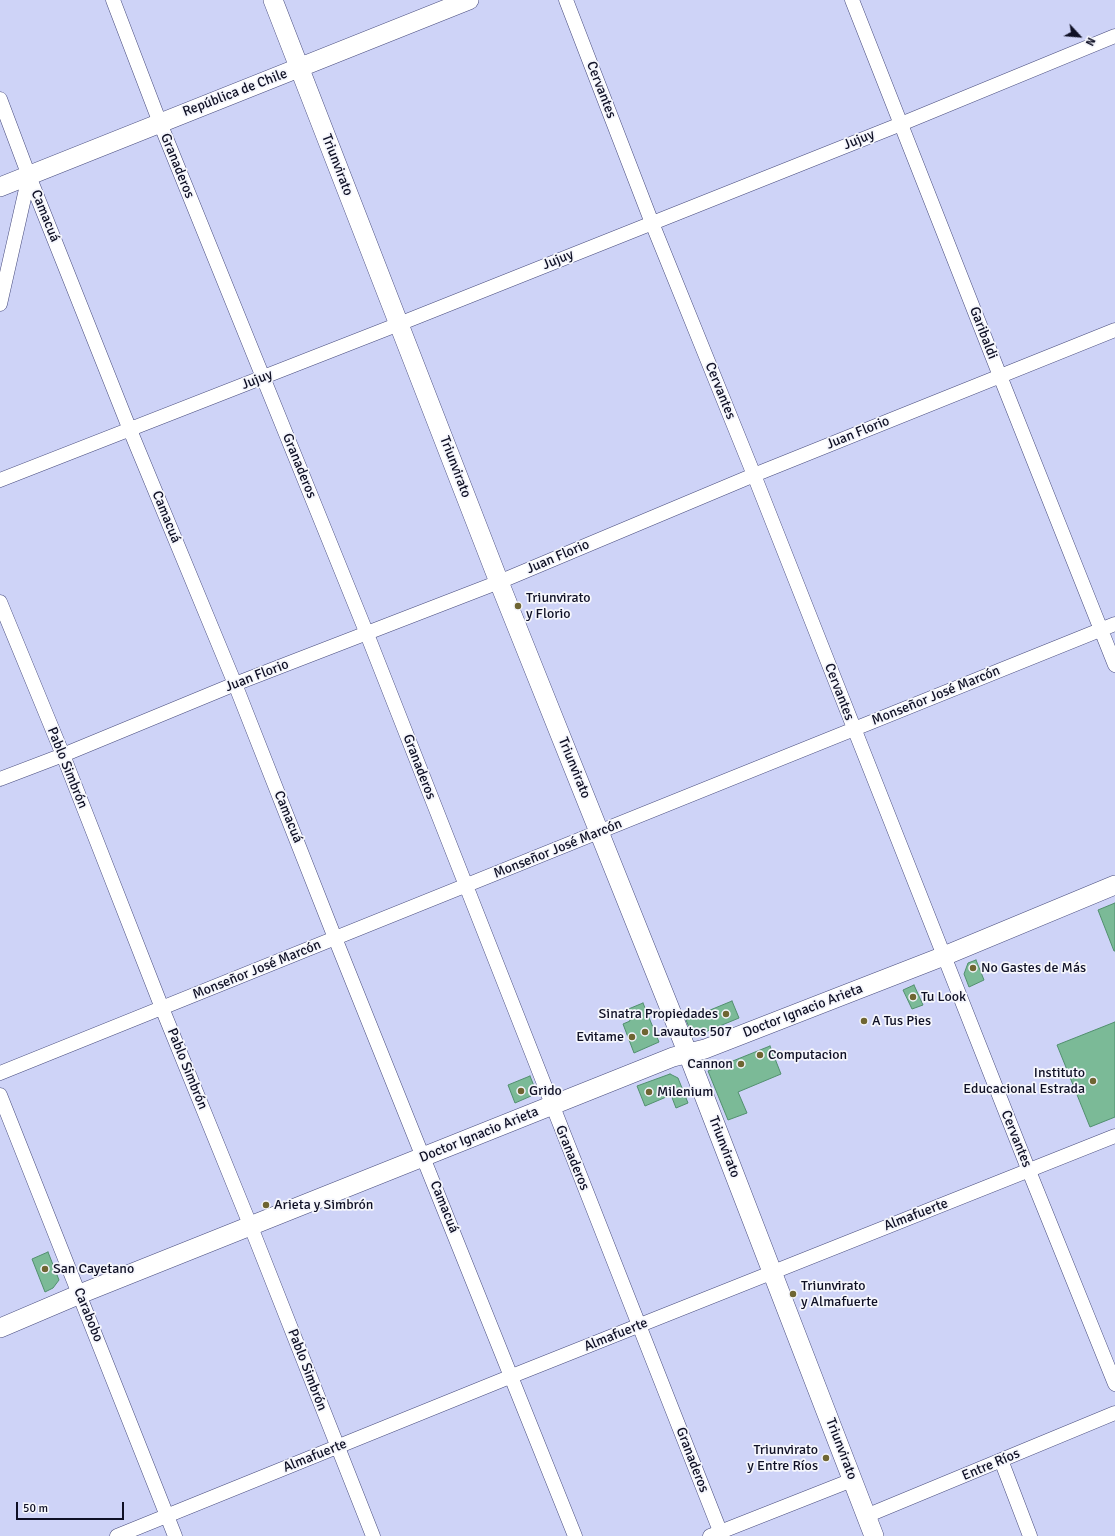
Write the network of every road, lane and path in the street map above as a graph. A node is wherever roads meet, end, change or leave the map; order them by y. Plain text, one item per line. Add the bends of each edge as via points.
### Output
1 (113, 0) edge
2 (273, 0) edge
3 (469, 0) edge
4 (566, 0) edge
5 (852, 0) edge
6 (1115, 36) edge
7 (300, 68) junction
8 (0, 99) edge
9 (160, 123) junction
10 (901, 124) junction
11 (29, 176) junction
12 (0, 188) edge
13 (652, 223) junction
14 (0, 304) edge
15 (399, 324) junction
16 (1115, 330) edge
17 (1000, 376) junction
18 (263, 377) junction
19 (130, 430) junction
20 (754, 475) junction
21 (0, 480) edge
22 (499, 582) junction
23 (0, 602) edge
24 (1115, 624) edge
25 (1101, 630) junction
26 (367, 634) junction
27 (1115, 665) edge
28 (235, 684) junction
29 (854, 729) junction
30 (63, 755) junction
31 (0, 779) edge
32 (600, 833) junction
33 (1115, 885) edge
34 (465, 886) junction
35 (335, 938) junction
36 (944, 956) junction
37 (162, 1008) junction
38 (688, 1054) junction
39 (0, 1074) edge
40 (0, 1095) edge
41 (551, 1106) junction
42 (1115, 1136) edge
43 (424, 1158) junction
44 (1029, 1171) junction
45 (251, 1226) junction
46 (772, 1272) junction
47 (80, 1294) junction
48 (640, 1326) junction
49 (0, 1328) edge
50 (512, 1376) junction
51 (1115, 1384) edge
52 (1115, 1413) edge
53 (338, 1447) junction
54 (1001, 1460) junction
55 (852, 1480) junction
56 (167, 1515) junction
57 (866, 1516) junction
58 (717, 1535) edge
59 (117, 1536) edge
60 (175, 1536) edge
61 (373, 1536) edge
62 (575, 1536) edge
63 (874, 1536) edge
64 (1030, 1536) edge

1 - 9 street, Granaderos
2 - 7 street, Triunvirato
3 - 7 street, República de Chile
4 - 13 street, Cervantes
5 - 10 street, Garibaldi
6 - 10 street, Jujuy
7 - 9 street, República de Chile
7 - 15 street, Triunvirato
8 - 11 street, Camacuá
9 - 11 street, República de Chile
9 - 18 street, Granaderos
10 - 13 street, Jujuy
10 - 17 street, Garibaldi
11 - 12 street, República de Chile
11 - 14 street
11 - 19 street, Camacuá
13 - 15 street, Jujuy
13 - 20 street, Cervantes
15 - 18 street, Jujuy
15 - 22 street, Triunvirato
16 - 17 street, Juan Florio
17 - 20 street, Juan Florio
17 - 25 street, Garibaldi
18 - 19 street, Jujuy
18 - 26 street, Granaderos
19 - 21 street, Jujuy
19 - 28 street, Camacuá
20 - 22 street, Juan Florio
20 - 29 street, Cervantes
22 - 26 street, Juan Florio
22 - 32 street, Triunvirato
23 - 30 street, Pablo Simbrón
24 - 25 street, Monseñor José Marcón
25 - 27 street, Garibaldi
25 - 29 street, Monseñor José Marcón
26 - 28 street, Juan Florio
26 - 34 street, Granaderos
28 - 30 street, Juan Florio
28 - 35 street, Camacuá
29 - 32 street, Monseñor José Marcón
29 - 36 street, Cervantes
30 - 31 street, Juan Florio
30 - 37 street, Pablo Simbrón
32 - 34 street, Monseñor José Marcón
32 - 38 street, Triunvirato
33 - 36 street, Doctor Ignacio Arieta
34 - 35 street, Monseñor José Marcón
34 - 41 street, Granaderos
35 - 37 street, Monseñor José Marcón
35 - 43 street, Camacuá
36 - 38 street, Doctor Ignacio Arieta
36 - 44 street, Cervantes
37 - 39 street, Monseñor José Marcón
37 - 45 street, Pablo Simbrón
38 - 41 street, Doctor Ignacio Arieta via 673,1057
38 - 46 street, Triunvirato
40 - 47 street, Carabobo
41 - 43 street, Doctor Ignacio Arieta
41 - 48 street, Granaderos
42 - 44 street, Almafuerte
43 - 45 street, Doctor Ignacio Arieta
43 - 50 street, Camacuá
44 - 46 street, Almafuerte
44 - 51 street, Cervantes
45 - 47 street, Doctor Ignacio Arieta
45 - 53 street, Pablo Simbrón
46 - 48 street, Almafuerte
46 - 55 street, Triunvirato
47 - 49 street, Doctor Ignacio Arieta
47 - 56 street, Carabobo
48 - 50 street, Almafuerte
48 - 58 street, Granaderos
50 - 53 street, Almafuerte
50 - 62 street, Camacuá
52 - 54 street, Entre Ríos
53 - 56 street, Almafuerte
53 - 61 street, Pablo Simbrón
54 - 57 street, Entre Ríos
54 - 64 street
55 - 57 street, Triunvirato
55 - 58 street
56 - 59 street, Almafuerte
56 - 60 street, Carabobo
57 - 63 street, Triunvirato

